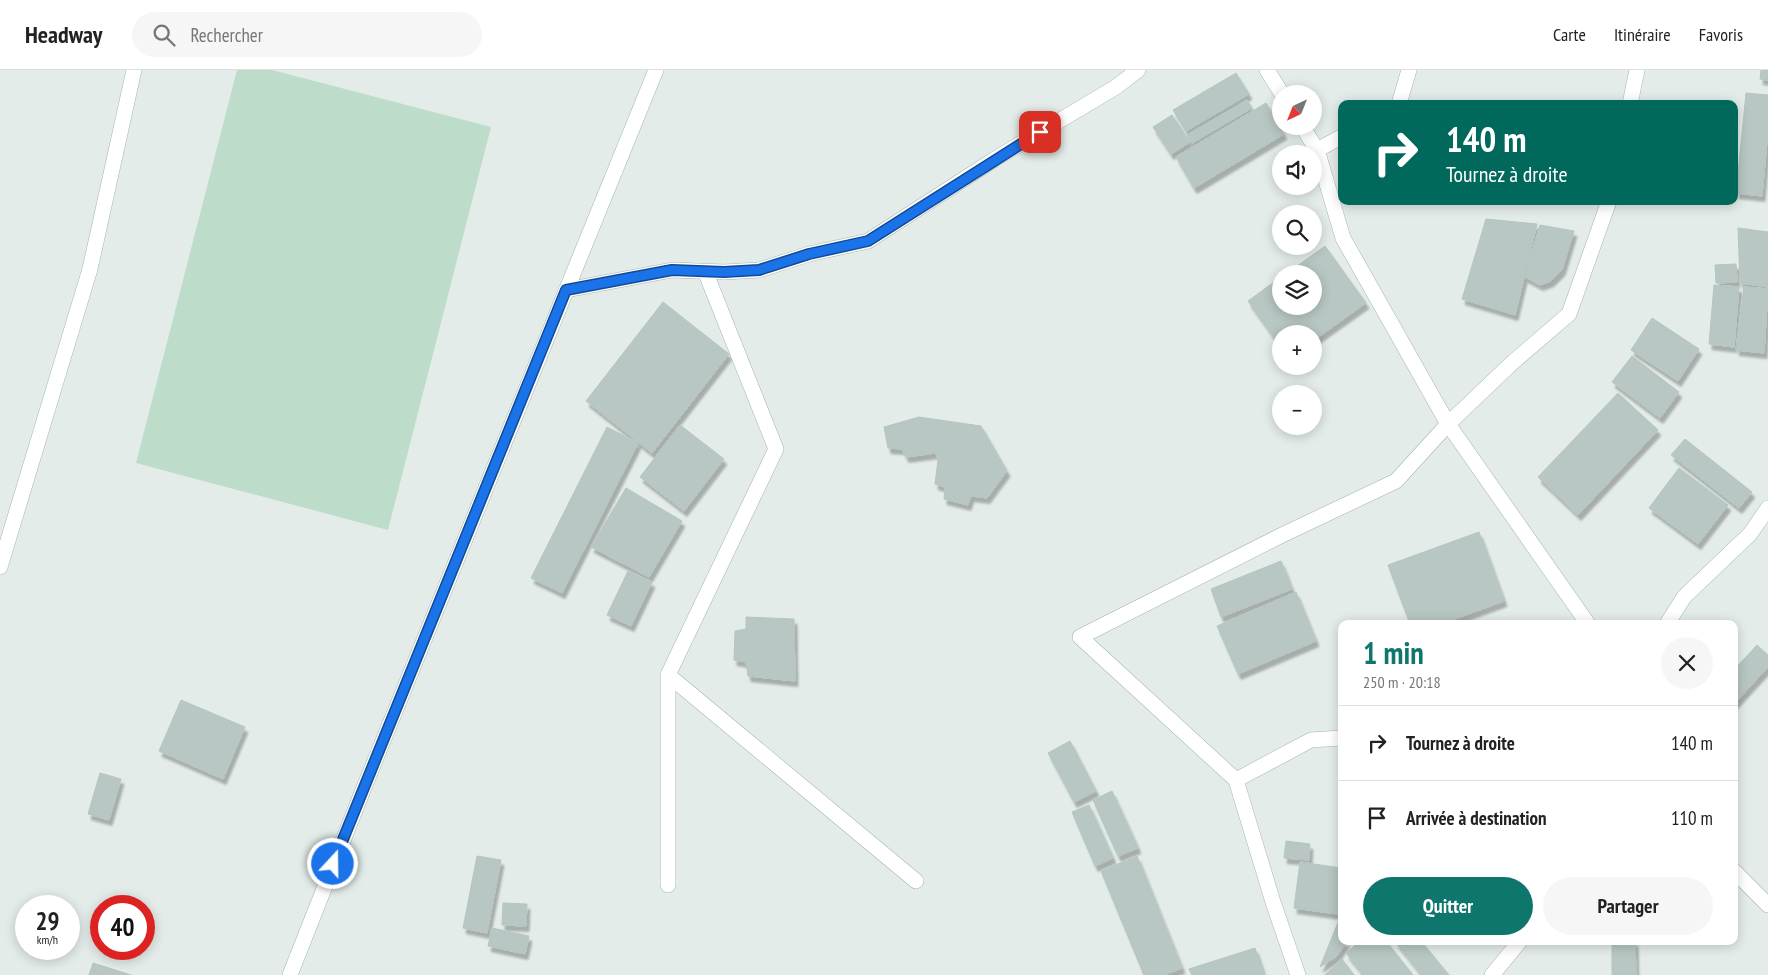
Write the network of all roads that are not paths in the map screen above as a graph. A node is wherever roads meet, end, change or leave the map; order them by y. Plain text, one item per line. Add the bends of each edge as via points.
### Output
1 (134, 70) edge
2 (656, 70) edge
3 (1138, 70) edge
4 (1267, 70) edge
5 (1409, 70) edge
6 (1637, 70) edge
7 (1276, 85) edge
8 (1400, 100) edge
9 (1631, 100) edge
10 (1338, 139) edge
11 (1322, 147) edge
12 (1322, 167) edge
13 (1608, 205) edge
14 (705, 271) junction
15 (566, 290) junction
16 (1448, 424) junction
17 (1768, 508) edge
18 (0, 567) edge
19 (1585, 620) edge
20 (1670, 620) edge
21 (668, 675) junction
22 (1338, 738) edge
23 (1236, 780) junction
24 (1738, 875) edge
25 (916, 881) dead end
26 (668, 885) dead end
27 (1768, 905) edge
28 (1517, 945) edge
29 (290, 975) edge
30 (1298, 975) edge
31 (1492, 975) edge

1 - 18 street via 90,269
2 - 15 street
3 - 14 street via 1116,87 995,159 868,241 809,254 759,270
4 - 7 street
5 - 8 street
6 - 9 street
10 - 11 street
12 - 16 street via 1343,238
13 - 16 street via 1569,314
14 - 15 street via 672,270
14 - 21 street via 776,449
15 - 29 street
16 - 19 street
16 - 23 street via 1396,481 1080,637
17 - 20 street via 1750,534 1684,597
21 - 25 street
21 - 26 street
22 - 23 street via 1311,740
23 - 30 street
24 - 27 street
28 - 31 street

